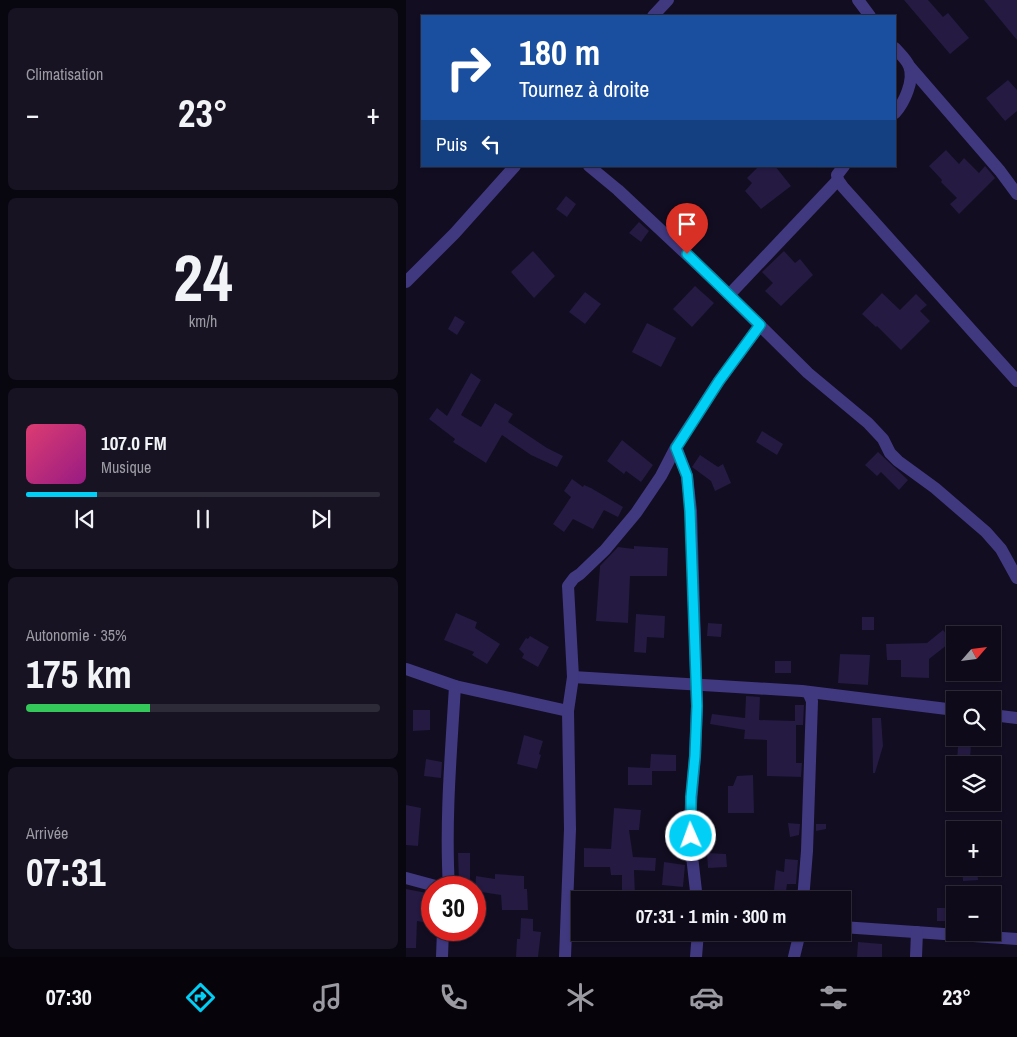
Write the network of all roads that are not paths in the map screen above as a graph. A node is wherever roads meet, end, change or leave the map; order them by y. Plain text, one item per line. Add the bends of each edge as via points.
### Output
1 (668, 0) edge
2 (858, 0) edge
3 (654, 15) edge
4 (869, 15) edge
5 (896, 49) edge
6 (910, 67) junction
7 (896, 113) edge
8 (514, 167) edge
9 (590, 167) edge
10 (843, 167) edge
11 (838, 180) junction
12 (1017, 194) edge
13 (406, 282) edge
14 (729, 295) junction
15 (760, 325) junction
16 (1017, 381) edge
17 (676, 448) junction
18 (1017, 578) edge
19 (406, 669) edge
20 (573, 677) junction
21 (696, 684) junction
22 (455, 686) junction
23 (808, 692) junction
24 (946, 709) edge
25 (568, 711) junction
26 (1001, 716) edge
27 (1017, 718) edge
28 (448, 876) edge
29 (406, 878) edge
30 (421, 882) edge
31 (572, 891) edge
32 (696, 891) edge
33 (804, 891) edge
34 (571, 920) edge
35 (851, 928) edge
36 (917, 932) junction
37 (1017, 939) edge
38 (443, 941) edge
39 (697, 941) edge
40 (798, 941) edge
41 (442, 957) edge
42 (565, 957) edge
43 (696, 957) edge
44 (794, 957) edge
45 (916, 957) edge

1 - 3 street
2 - 4 street
5 - 6 street
6 - 7 street via 910,84
6 - 12 street
8 - 13 street
9 - 14 street
10 - 11 street via 837,175
11 - 14 street
11 - 16 street
14 - 15 street
15 - 17 street
15 - 18 street via 808,373 868,423 898,461 993,538
17 - 20 street via 636,513 605,550 568,586
17 - 21 street via 687,476 690,511
19 - 22 street
20 - 21 street
20 - 25 street
21 - 23 street
21 - 32 street via 690,816
22 - 25 street
22 - 28 street
23 - 24 street
23 - 33 street via 812,701
25 - 31 street
26 - 27 street
29 - 30 street
34 - 42 street
35 - 36 street
36 - 37 street
36 - 45 street
38 - 41 street
39 - 43 street
40 - 44 street

